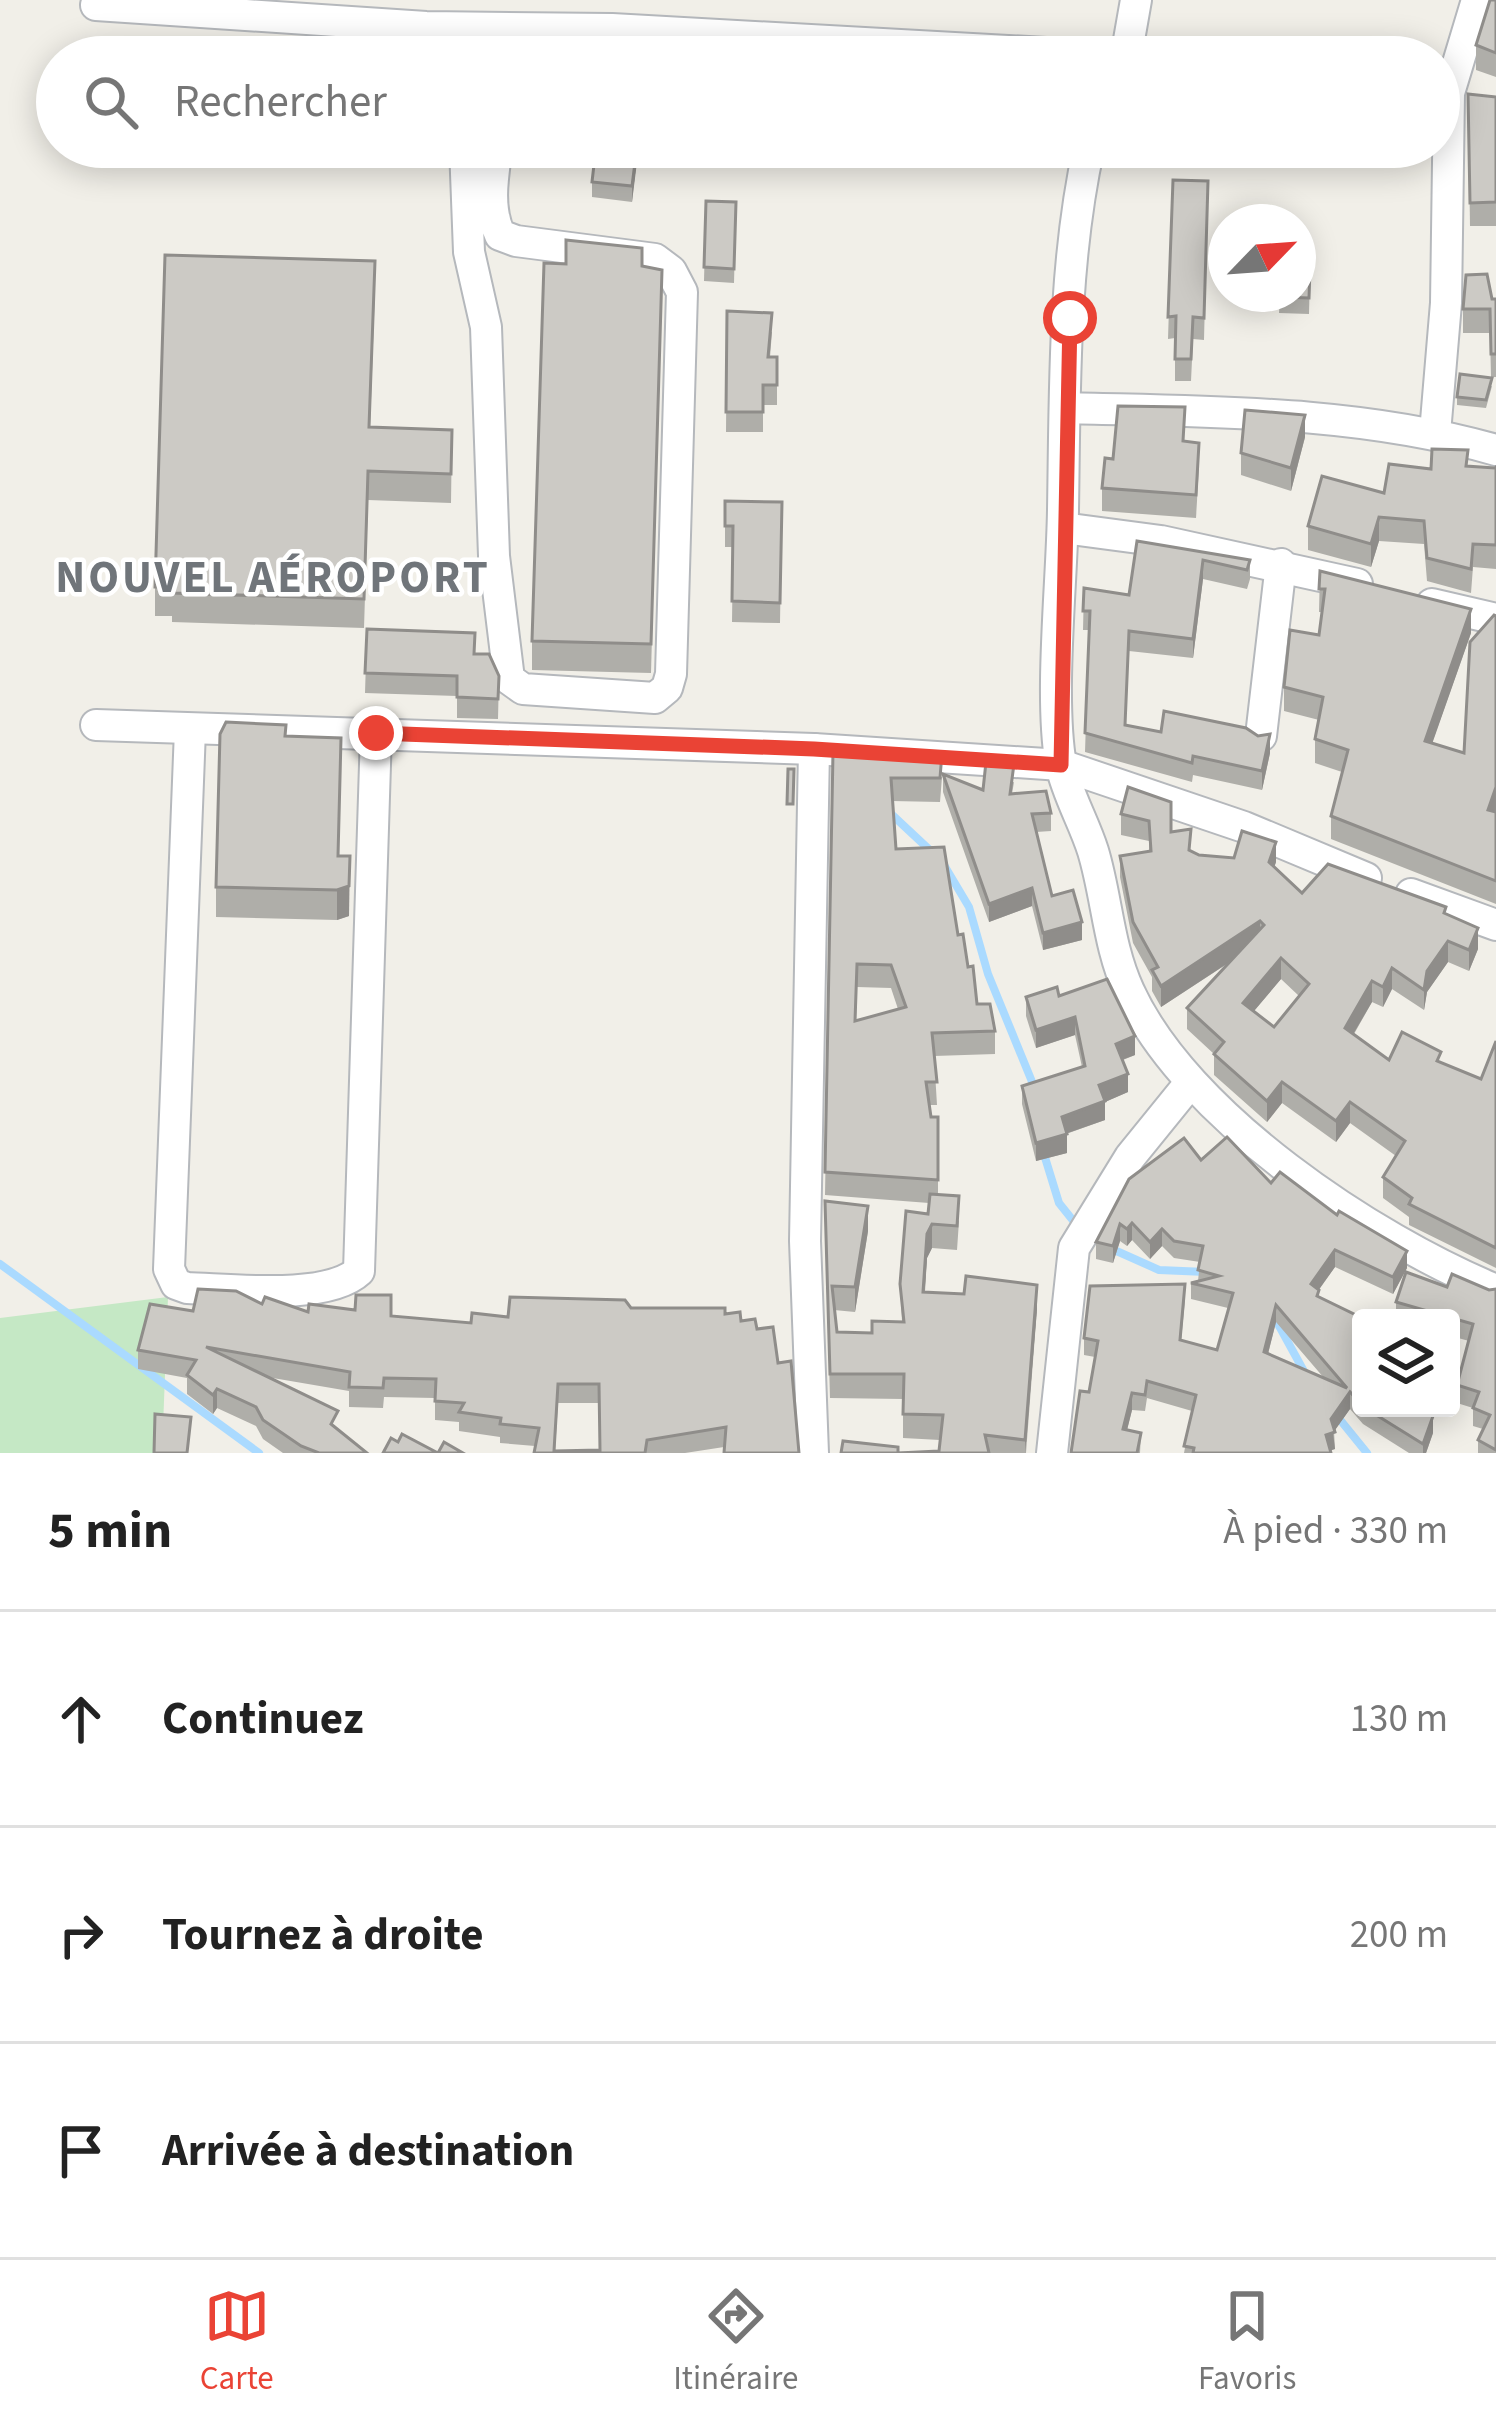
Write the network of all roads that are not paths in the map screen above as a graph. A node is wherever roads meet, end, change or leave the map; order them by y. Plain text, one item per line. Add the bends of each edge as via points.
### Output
1 (1136, 0) edge
2 (1477, 0) edge
3 (96, 5) dead end
4 (403, 36) edge
5 (1127, 36) edge
6 (1460, 69) edge
7 (466, 168) edge
8 (494, 168) edge
9 (1084, 168) edge
10 (1451, 168) edge
11 (1065, 408) junction
12 (1435, 433) junction
13 (1496, 451) edge
14 (1063, 528) junction
15 (1281, 564) junction
16 (1496, 619) edge
17 (96, 725) dead end
18 (190, 730) junction
19 (376, 733) junction
20 (1261, 736) edge
21 (809, 749) junction
22 (1061, 765) junction
23 (1496, 925) edge
24 (1190, 1083) junction
25 (1496, 1290) edge
26 (813, 1453) edge
27 (1052, 1453) edge

1 - 5 street
2 - 6 street
3 - 4 street
7 - 8 street via 470,252 486,328 494,556 509,679 523,689 656,698 670,674 682,292 655,259 500,235
9 - 11 street
10 - 12 street
11 - 12 street via 1305,417
11 - 14 street
12 - 13 street
14 - 15 street
14 - 22 street
15 - 16 street
15 - 20 street
17 - 18 street
18 - 19 street
18 - 19 street via 169,1269 187,1288 339,1282 358,1271
19 - 21 street
21 - 22 street
21 - 26 street
22 - 23 street
22 - 24 street via 1093,851 1121,973
24 - 25 street via 1354,1217
24 - 27 street via 1130,1157 1074,1248

